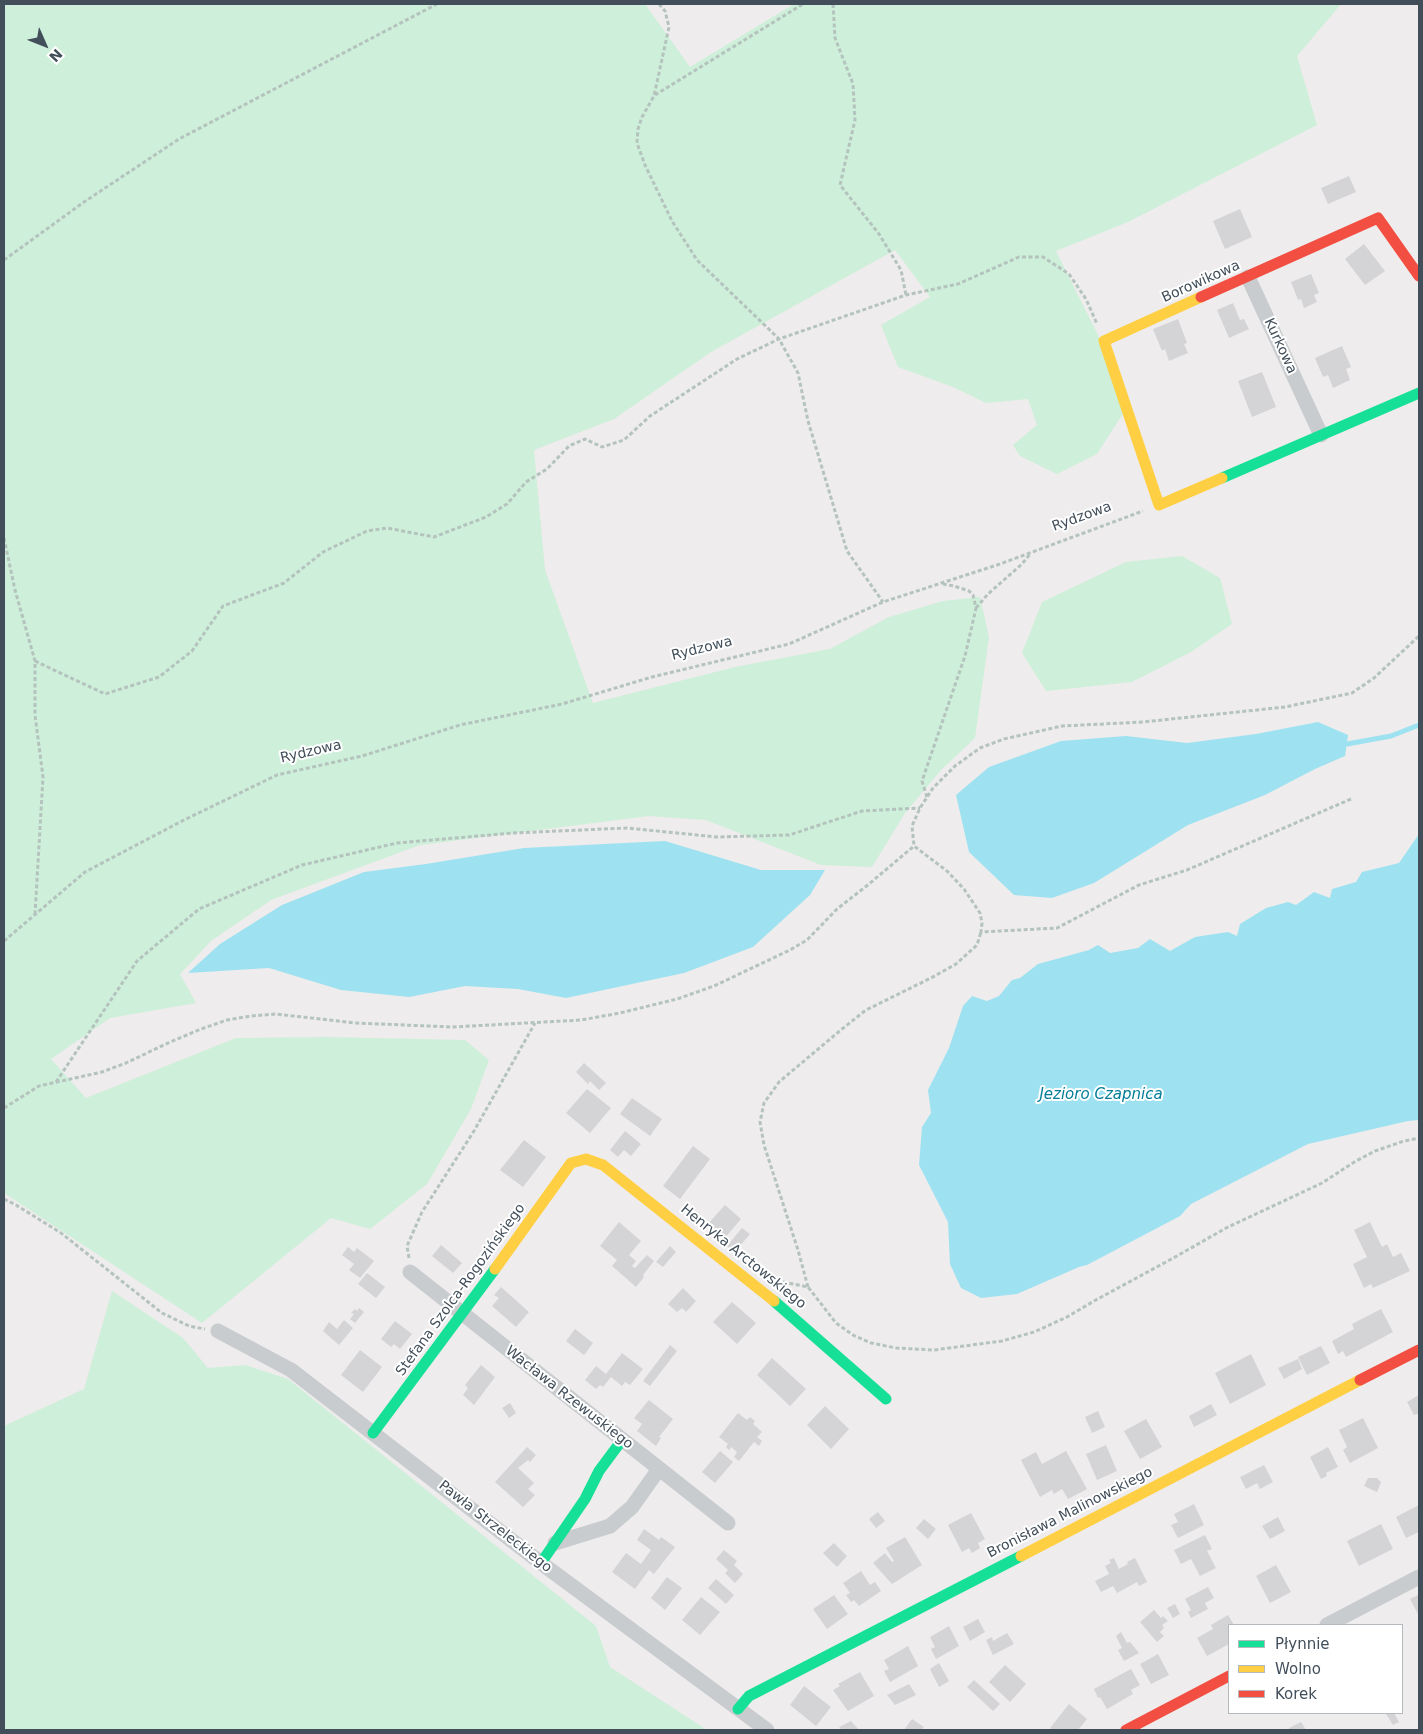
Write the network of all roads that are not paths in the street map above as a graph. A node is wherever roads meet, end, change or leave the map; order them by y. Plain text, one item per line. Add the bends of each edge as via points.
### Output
1 (1419, 276) edge
2 (1248, 278) junction
3 (1419, 393) edge
4 (1321, 435) junction
5 (571, 1163) joint
6 (410, 1272) road end
7 (463, 1314) junction
8 (218, 1331) road end
9 (1419, 1350) edge
10 (886, 1400) dead end
11 (373, 1433) junction
12 (622, 1440) junction
13 (659, 1469) junction
14 (728, 1523) dead end
15 (555, 1543) junction
16 (541, 1563) junction
17 (1419, 1577) edge
18 (1329, 1624) edge
19 (1228, 1677) edge
20 (738, 1709) junction
21 (767, 1730) edge
22 (1126, 1730) edge

1 - 2 street, Borowikowa via 1378,218
2 - 4 street, Kurkowa
2 - 4 street, Borowikowa via 1104,342 1158,505
3 - 4 street
5 - 7 street, Stefana Szolca-Rogozińskiego
5 - 10 street, Henryka Arctowskiego via 586,1159 604,1165 793,1316
6 - 7 street, Wacława Rzewuskiego
7 - 11 street, Stefana Szolca-Rogozińskiego
7 - 12 street, Wacława Rzewuskiego
8 - 11 street, Pawła Strzeleckiego via 291,1370
9 - 20 street, Bronisława Malinowskiego via 749,1696
11 - 16 street, Pawła Strzeleckiego
12 - 13 street, Wacława Rzewuskiego
12 - 15 street
13 - 14 street, Wacława Rzewuskiego
13 - 15 street via 632,1507 610,1526
15 - 16 street
16 - 20 street, Pawła Strzeleckiego
17 - 18 street
19 - 22 street
20 - 21 street, Pawła Strzeleckiego

